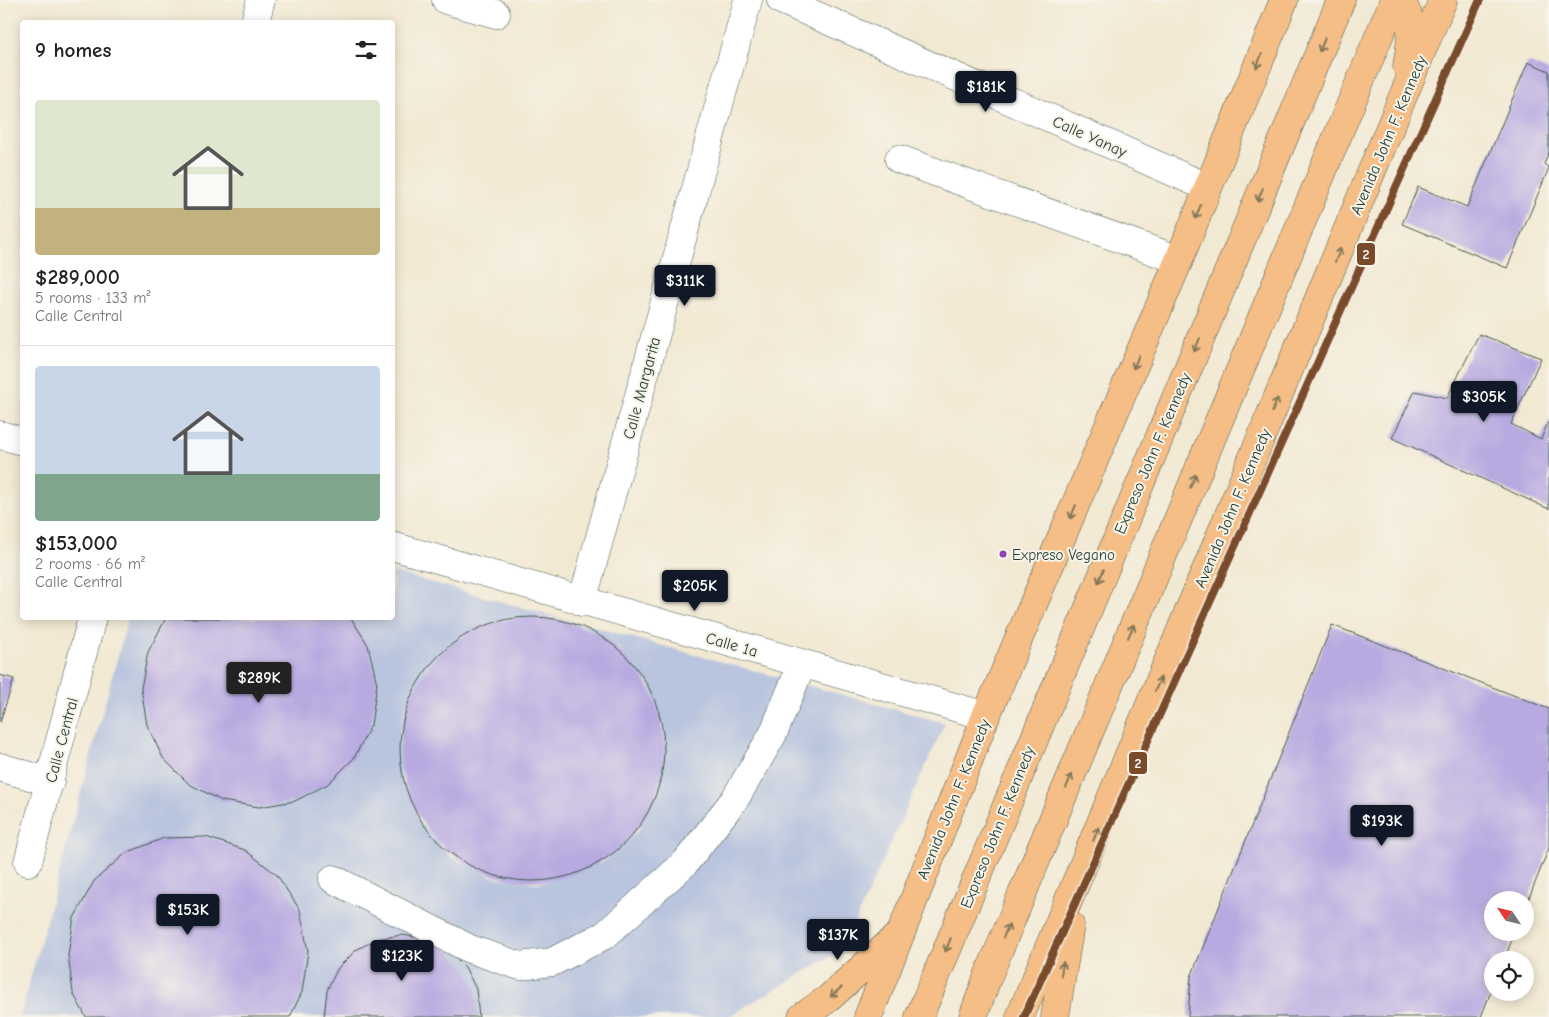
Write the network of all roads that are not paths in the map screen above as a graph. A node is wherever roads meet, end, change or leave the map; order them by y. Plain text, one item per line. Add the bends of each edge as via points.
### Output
1 (261, 0) edge
2 (446, 0) edge
3 (748, 0) edge
4 (781, 0) edge
5 (1284, 0) edge
6 (1301, 0) edge
7 (1341, 0) edge
8 (1394, 0) edge
9 (1398, 0) edge
10 (1443, 0) edge
11 (496, 14) dead end
12 (256, 20) edge
13 (1271, 31) junction
14 (1404, 97) junction
15 (899, 159) dead end
16 (1207, 188) junction
17 (1179, 260) junction
18 (0, 435) edge
19 (20, 440) edge
20 (395, 547) edge
21 (582, 602) junction
22 (91, 620) edge
23 (802, 664) junction
24 (986, 716) junction
25 (0, 767) edge
26 (50, 782) junction
27 (28, 862) dead end
28 (333, 879) dead end
29 (1077, 879) junction
30 (898, 936) junction
31 (802, 1017) edge
32 (868, 1017) edge
33 (919, 1017) edge
34 (973, 1017) edge
35 (1020, 1017) edge
36 (1055, 1017) edge

1 - 12 street
2 - 11 street
3 - 21 street, Calle Margarita
4 - 16 street, Calle Yanay
5 - 13 main road, Avenida John F. Kennedy
6 - 13 main road
7 -> 33 main road, Expreso John F. Kennedy
34 -> 8 main road
9 - 14 main road via 1408,10 1412,33
10 - 14 main road, Avenida John F. Kennedy
13 -> 16 main road, Avenida John F. Kennedy
29 -> 14 main road, Avenida John F. Kennedy
15 - 17 street
16 -> 17 main road, Avenida John F. Kennedy
17 -> 24 main road, Avenida John F. Kennedy
18 - 19 street
20 - 21 street, Calle 1a
21 - 23 street, Calle 1a
22 - 26 street, Calle Central
23 - 24 street, Calle 1a
23 - 28 street via 773,734 735,799 685,863 604,935 552,962 520,966 470,950
24 - 30 main road, Avenida John F. Kennedy
25 - 26 street
26 - 27 street, Calle Central
29 - 35 main road, Avenida John F. Kennedy
36 -> 29 main road
30 -> 31 main road via 829,998
30 - 32 main road, Avenida John F. Kennedy

